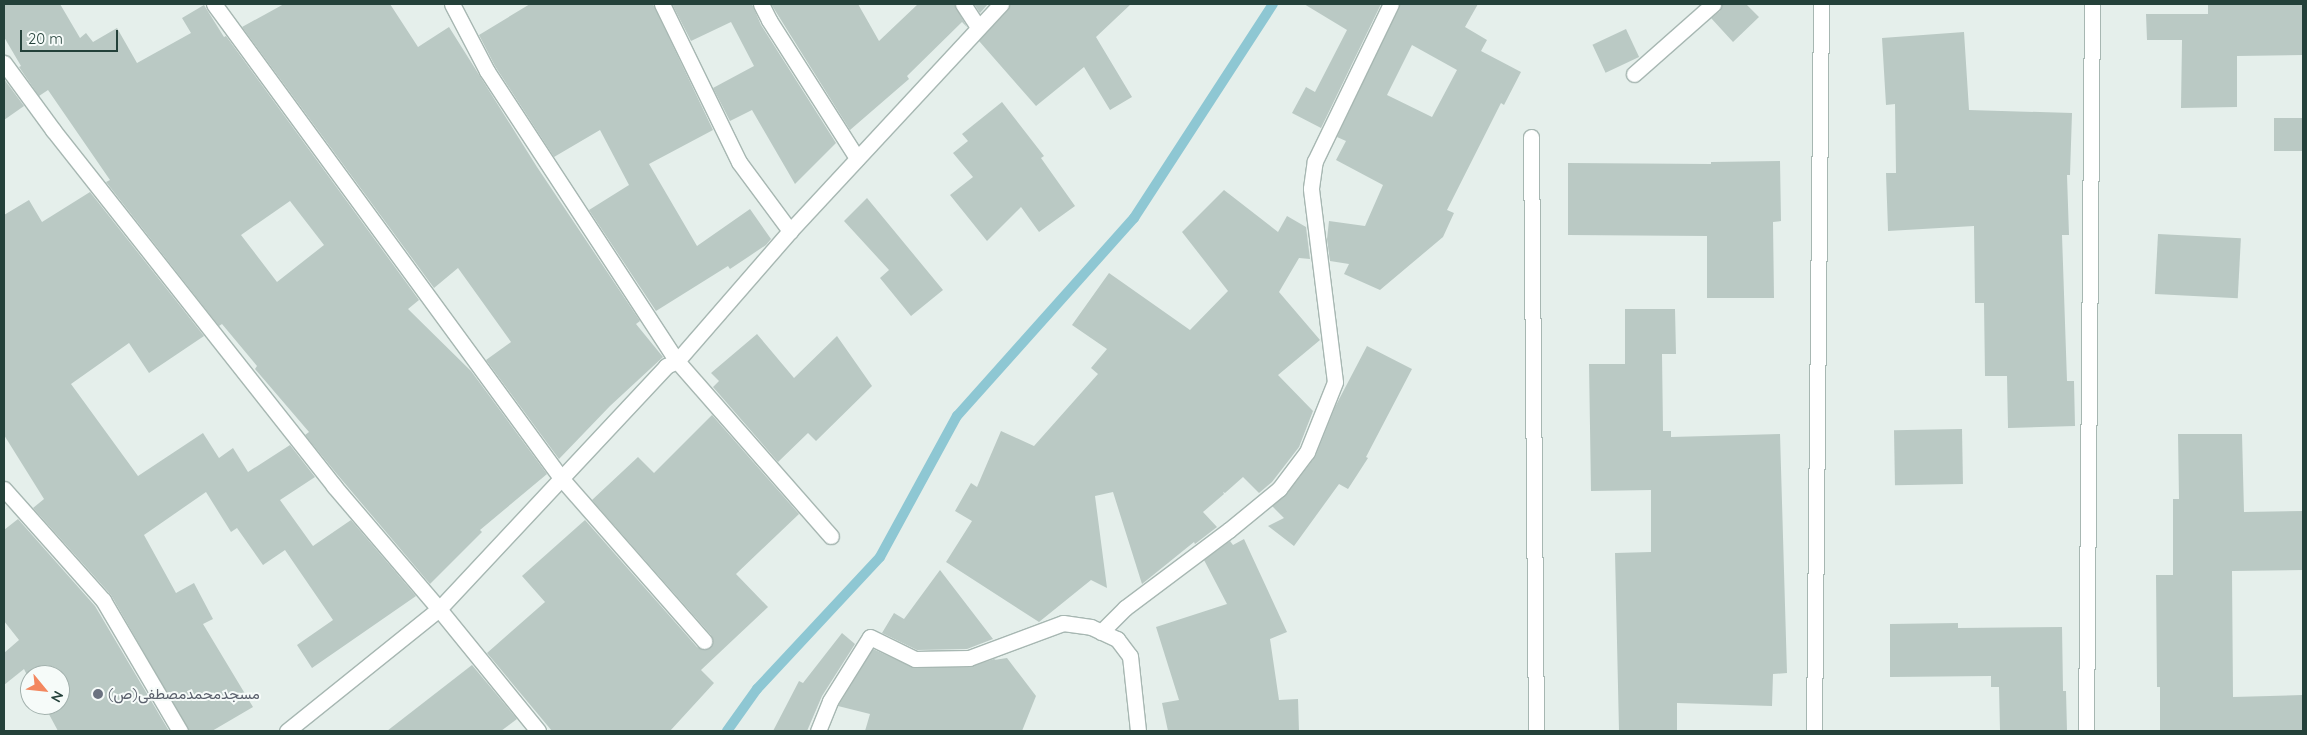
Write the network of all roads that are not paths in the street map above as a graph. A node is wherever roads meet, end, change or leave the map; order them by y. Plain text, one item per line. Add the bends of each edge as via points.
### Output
1 (214, 4) edge
2 (452, 4) edge
3 (662, 4) edge
4 (761, 4) edge
5 (963, 4) edge
6 (1001, 4) edge
7 (1391, 4) edge
8 (1713, 4) edge
9 (1821, 4) edge
10 (2092, 4) edge
11 (978, 27) junction
12 (4, 63) edge
13 (1634, 74) dead end
14 (1531, 138) dead end
15 (857, 158) junction
16 (790, 231) junction
17 (678, 361) junction
18 (561, 478) junction
19 (4, 489) edge
20 (831, 536) dead end
21 (439, 609) junction
22 (1101, 632) junction
23 (704, 641) dead end
24 (180, 731) edge
25 (287, 731) edge
26 (538, 731) edge
27 (818, 731) edge
28 (1138, 731) edge
29 (1536, 731) edge
30 (1814, 731) edge
31 (2086, 731) edge

1 - 18 street
2 - 17 street via 488,71
3 - 16 street via 739,162
4 - 15 street
5 - 11 street
6 - 11 street
7 - 22 street via 1316,161 1311,188 1336,382 1307,452 1278,490 1125,608
8 - 13 street
9 - 30 street
10 - 31 street
11 - 15 street
12 - 21 street via 53,130 334,486
14 - 29 street
15 - 16 street
16 - 17 street
17 - 18 street via 666,366
17 - 20 street
18 - 21 street
18 - 23 street
19 - 24 street via 103,600
21 - 25 street
21 - 26 street
22 - 27 street via 1063,622 969,658 915,659 870,637 830,701
22 - 28 street via 1116,639 1130,656

